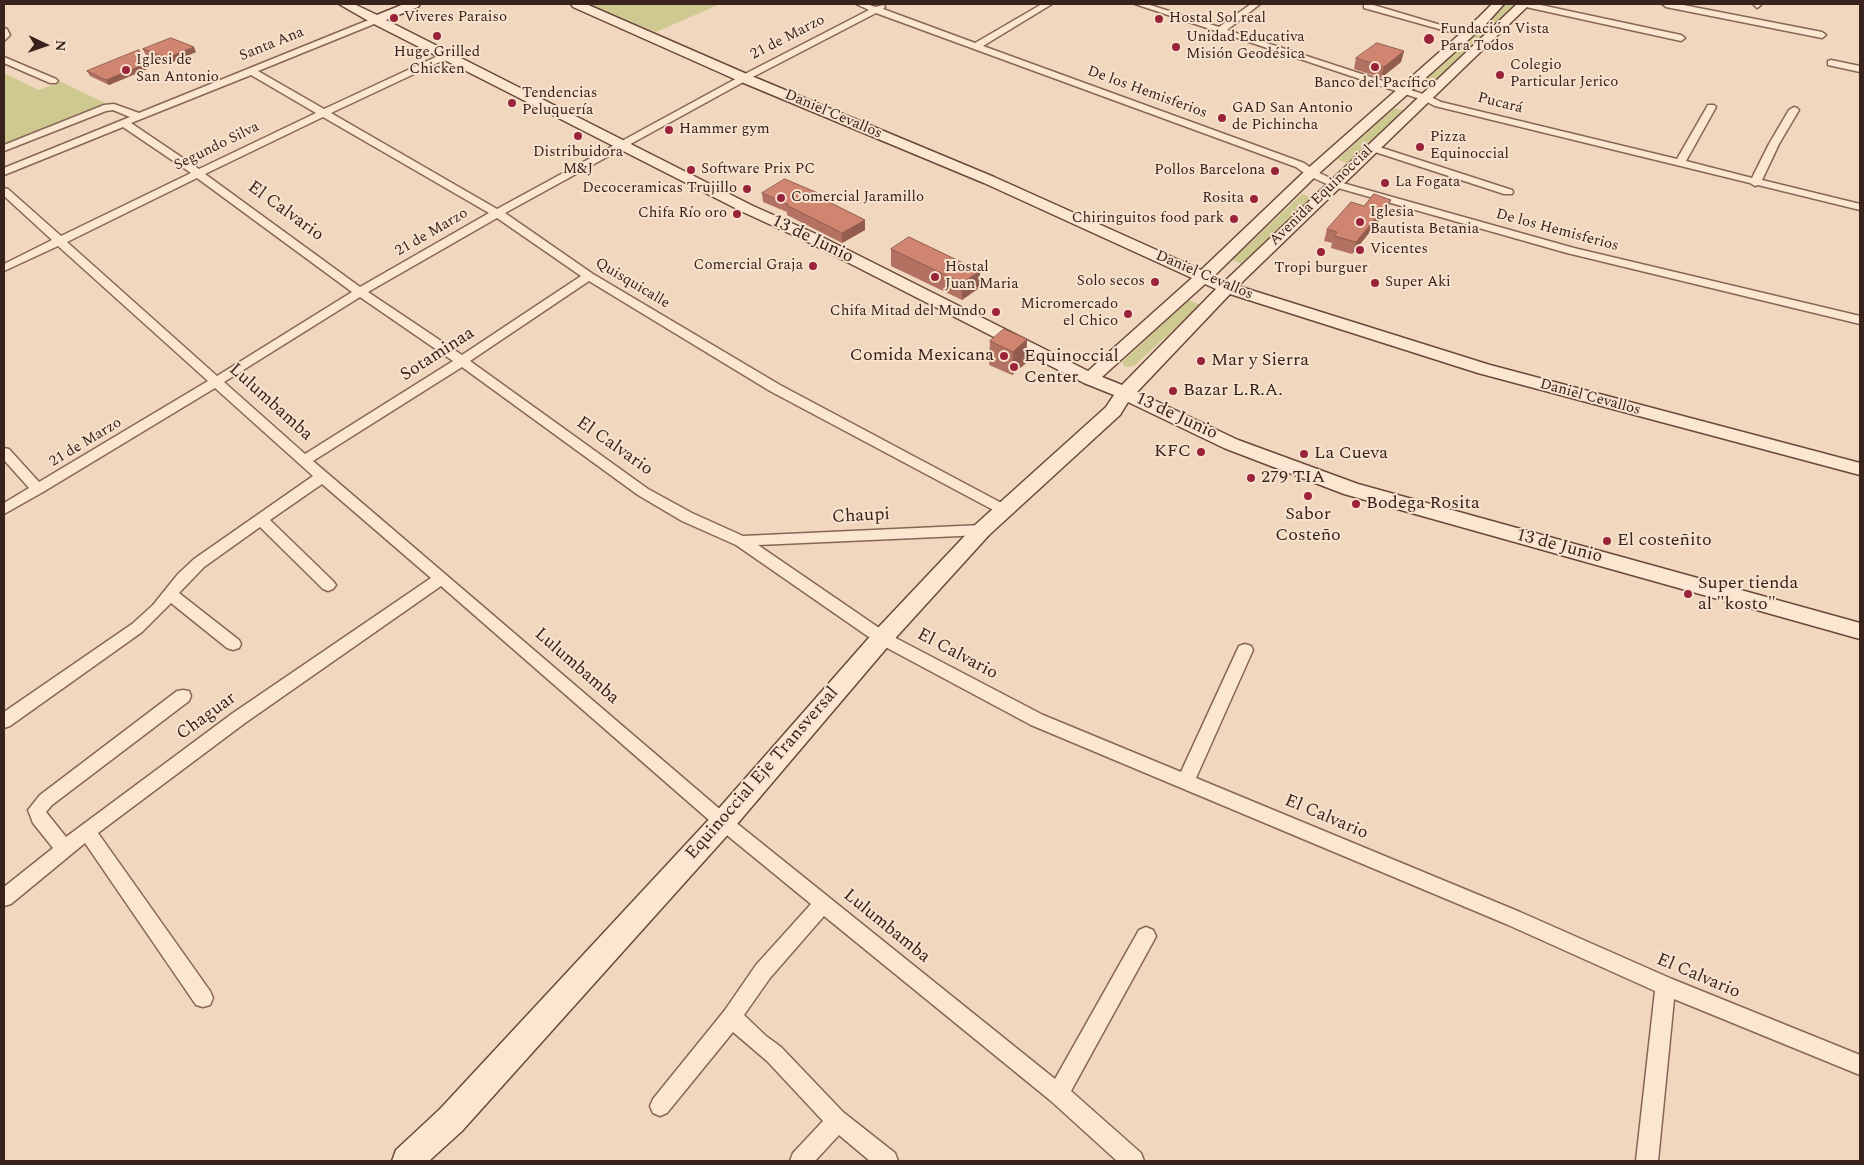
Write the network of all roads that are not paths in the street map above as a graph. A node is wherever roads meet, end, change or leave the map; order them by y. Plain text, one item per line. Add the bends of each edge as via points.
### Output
1 (345, 4) edge
2 (414, 4) edge
3 (576, 4) edge
4 (860, 4) edge
5 (888, 4) edge
6 (1048, 4) edge
7 (1139, 4) edge
8 (1256, 4) edge
9 (1494, 4) edge
10 (1525, 4) edge
11 (1666, 4) edge
12 (1367, 6) dead end
13 (876, 10) junction
14 (376, 20) junction
15 (1221, 30) junction
16 (4, 31) edge
17 (1467, 34) junction
18 (1822, 36) dead end
19 (4, 38) edge
20 (1681, 38) dead end
21 (977, 46) junction
22 (445, 56) junction
23 (4, 60) edge
24 (1831, 63) dead end
25 (1860, 69) edge
26 (251, 71) junction
27 (744, 78) junction
28 (53, 81) dead end
29 (1402, 91) junction
30 (1426, 98) junction
31 (1710, 107) dead end
32 (1794, 110) dead end
33 (323, 113) junction
34 (130, 119) junction
35 (621, 144) junction
36 (4, 148) edge
37 (1373, 148) junction
38 (1679, 164) junction
39 (4, 172) edge
40 (197, 173) junction
41 (1311, 173) junction
42 (1755, 183) junction
43 (1335, 184) junction
44 (4, 191) edge
45 (1508, 192) dead end
46 (1860, 207) edge
47 (497, 213) junction
48 (59, 241) junction
49 (4, 268) edge
50 (589, 276) junction
51 (1203, 277) junction
52 (1227, 288) junction
53 (360, 292) junction
54 (1860, 320) edge
55 (462, 362) junction
56 (1090, 379) junction
57 (216, 382) junction
58 (1125, 393) junction
59 (4, 452) edge
60 (304, 462) junction
61 (1860, 469) edge
62 (322, 477) junction
63 (38, 489) junction
64 (4, 509) edge
65 (1004, 510) junction
66 (261, 520) junction
67 (982, 530) junction
68 (741, 541) junction
69 (442, 578) junction
70 (328, 585) dead end
71 (170, 594) junction
72 (1860, 631) edge
73 (882, 638) junction
74 (234, 644) dead end
75 (1244, 650) dead end
76 (183, 696) dead end
77 (4, 721) edge
78 (1186, 781) junction
79 (722, 822) junction
80 (87, 831) junction
81 (65, 849) junction
82 (4, 898) edge
83 (824, 903) junction
84 (1146, 936) dead end
85 (1665, 986) junction
86 (203, 998) dead end
87 (732, 1017) junction
88 (1860, 1065) edge
89 (1058, 1094) junction
90 (660, 1106) dead end
91 (836, 1119) junction
92 (407, 1161) edge
93 (801, 1161) edge
94 (887, 1161) edge
95 (1133, 1161) edge
96 (1647, 1161) edge

1 - 14 main road, 13 de Junio
2 - 14 main road, Santa Ana
3 - 27 main road, Daniel Cevallos
4 - 13 street, De los Hemisferios
5 - 13 street, 21 de Marzo
6 - 21 street
7 - 15 street, Pucará
8 - 15 street
9 - 17 main road, Avenida Equinoccial
10 - 20 street
10 - 30 main road, Avenida Equinoccial
11 - 18 street
12 - 17 street
13 - 21 street, De los Hemisferios
13 - 27 street, 21 de Marzo
14 - 22 main road, 13 de Junio
14 - 26 street, Santa Ana
15 - 29 street, Pucará
16 - 19 street
17 - 29 main road, Avenida Equinoccial
21 - 41 street, De los Hemisferios via 1300,165
22 - 33 street, Segundo Silva
22 - 35 main road, 13 de Junio
23 - 28 street
24 - 25 street
26 - 33 street, Quisquicalle
26 - 34 street, Santa Ana
27 - 35 street, 21 de Marzo
27 - 51 main road, Daniel Cevallos via 989,180
29 - 30 street, Pucará
29 - 41 main road, Avenida Equinoccial
30 - 37 main road, Avenida Equinoccial
30 - 38 street, Pucará via 1438,104
31 - 38 street
32 - 42 street
33 - 40 street, Segundo Silva
33 - 47 street, Quisquicalle
34 - 36 street, El Calvario via 109,106
34 - 39 street, Santa Ana
34 - 40 street, El Calvario
35 - 47 street, 21 de Marzo
35 - 56 main road, 13 de Junio
37 - 43 main road, Avenida Equinoccial
37 - 45 street
38 - 42 street, Pucará
40 - 48 street, Segundo Silva
40 - 53 street, El Calvario
41 - 43 street, De los Hemisferios
41 - 51 main road, Avenida Equinoccial
42 - 46 street, Pucará
43 - 52 main road, Avenida Equinoccial
43 - 54 street, De los Hemisferios via 1571,251
44 - 48 street, Lulumbamba
47 - 50 street, Quisquicalle
47 - 53 street, 21 de Marzo
48 - 49 street, Segundo Silva
48 - 57 street, Lulumbamba
50 - 55 street, Sotaminaa
50 - 65 street, Quisquicalle via 775,388
51 - 52 main road, Daniel Cevallos
51 - 56 main road, Avenida Equinoccial
52 - 58 main road, Avenida Equinoccial
52 - 61 main road, Daniel Cevallos via 1492,372
53 - 55 street, El Calvario
53 - 57 street, 21 de Marzo
55 - 60 street, Sotaminaa
55 - 68 street, El Calvario via 643,492 687,517
56 - 58 main road, 13 de Junio
57 - 60 street, Lulumbamba
57 - 63 street, 21 de Marzo
58 - 65 main road, Equinoccial Eje Transversal via 1113,411
58 - 72 main road, 13 de Junio via 1231,444 1350,489
59 - 63 street
60 - 62 street, Lulumbamba
62 - 66 street
62 - 69 street, Lulumbamba
63 - 64 street, 21 de Marzo
65 - 67 main road, Equinoccial Eje Transversal
66 - 70 street
66 - 71 street via 199,563
67 - 68 street, Chaupi
67 - 73 main road, Equinoccial Eje Transversal
68 - 73 street, El Calvario
69 - 79 street, Lulumbamba
69 - 80 street, Chaguar via 239,718
71 - 74 street
71 - 77 street via 137,628
73 - 78 street, El Calvario via 1036,720
73 - 79 main road, Equinoccial Eje Transversal
75 - 78 street
76 - 81 street via 37,810 38,818
78 - 85 street, El Calvario via 1513,918
79 - 83 street, Lulumbamba
79 - 92 main road, Equinoccial Eje Transversal via 451,1120
80 - 81 street, Chaguar
80 - 86 street
81 - 82 street, Chaguar
83 - 87 street via 765,968
83 - 89 street, Lulumbamba
84 - 89 street
85 - 88 street, El Calvario
85 - 96 street
87 - 90 street
87 - 91 street via 774,1054
89 - 95 street, Lulumbamba
91 - 93 street
91 - 94 street

